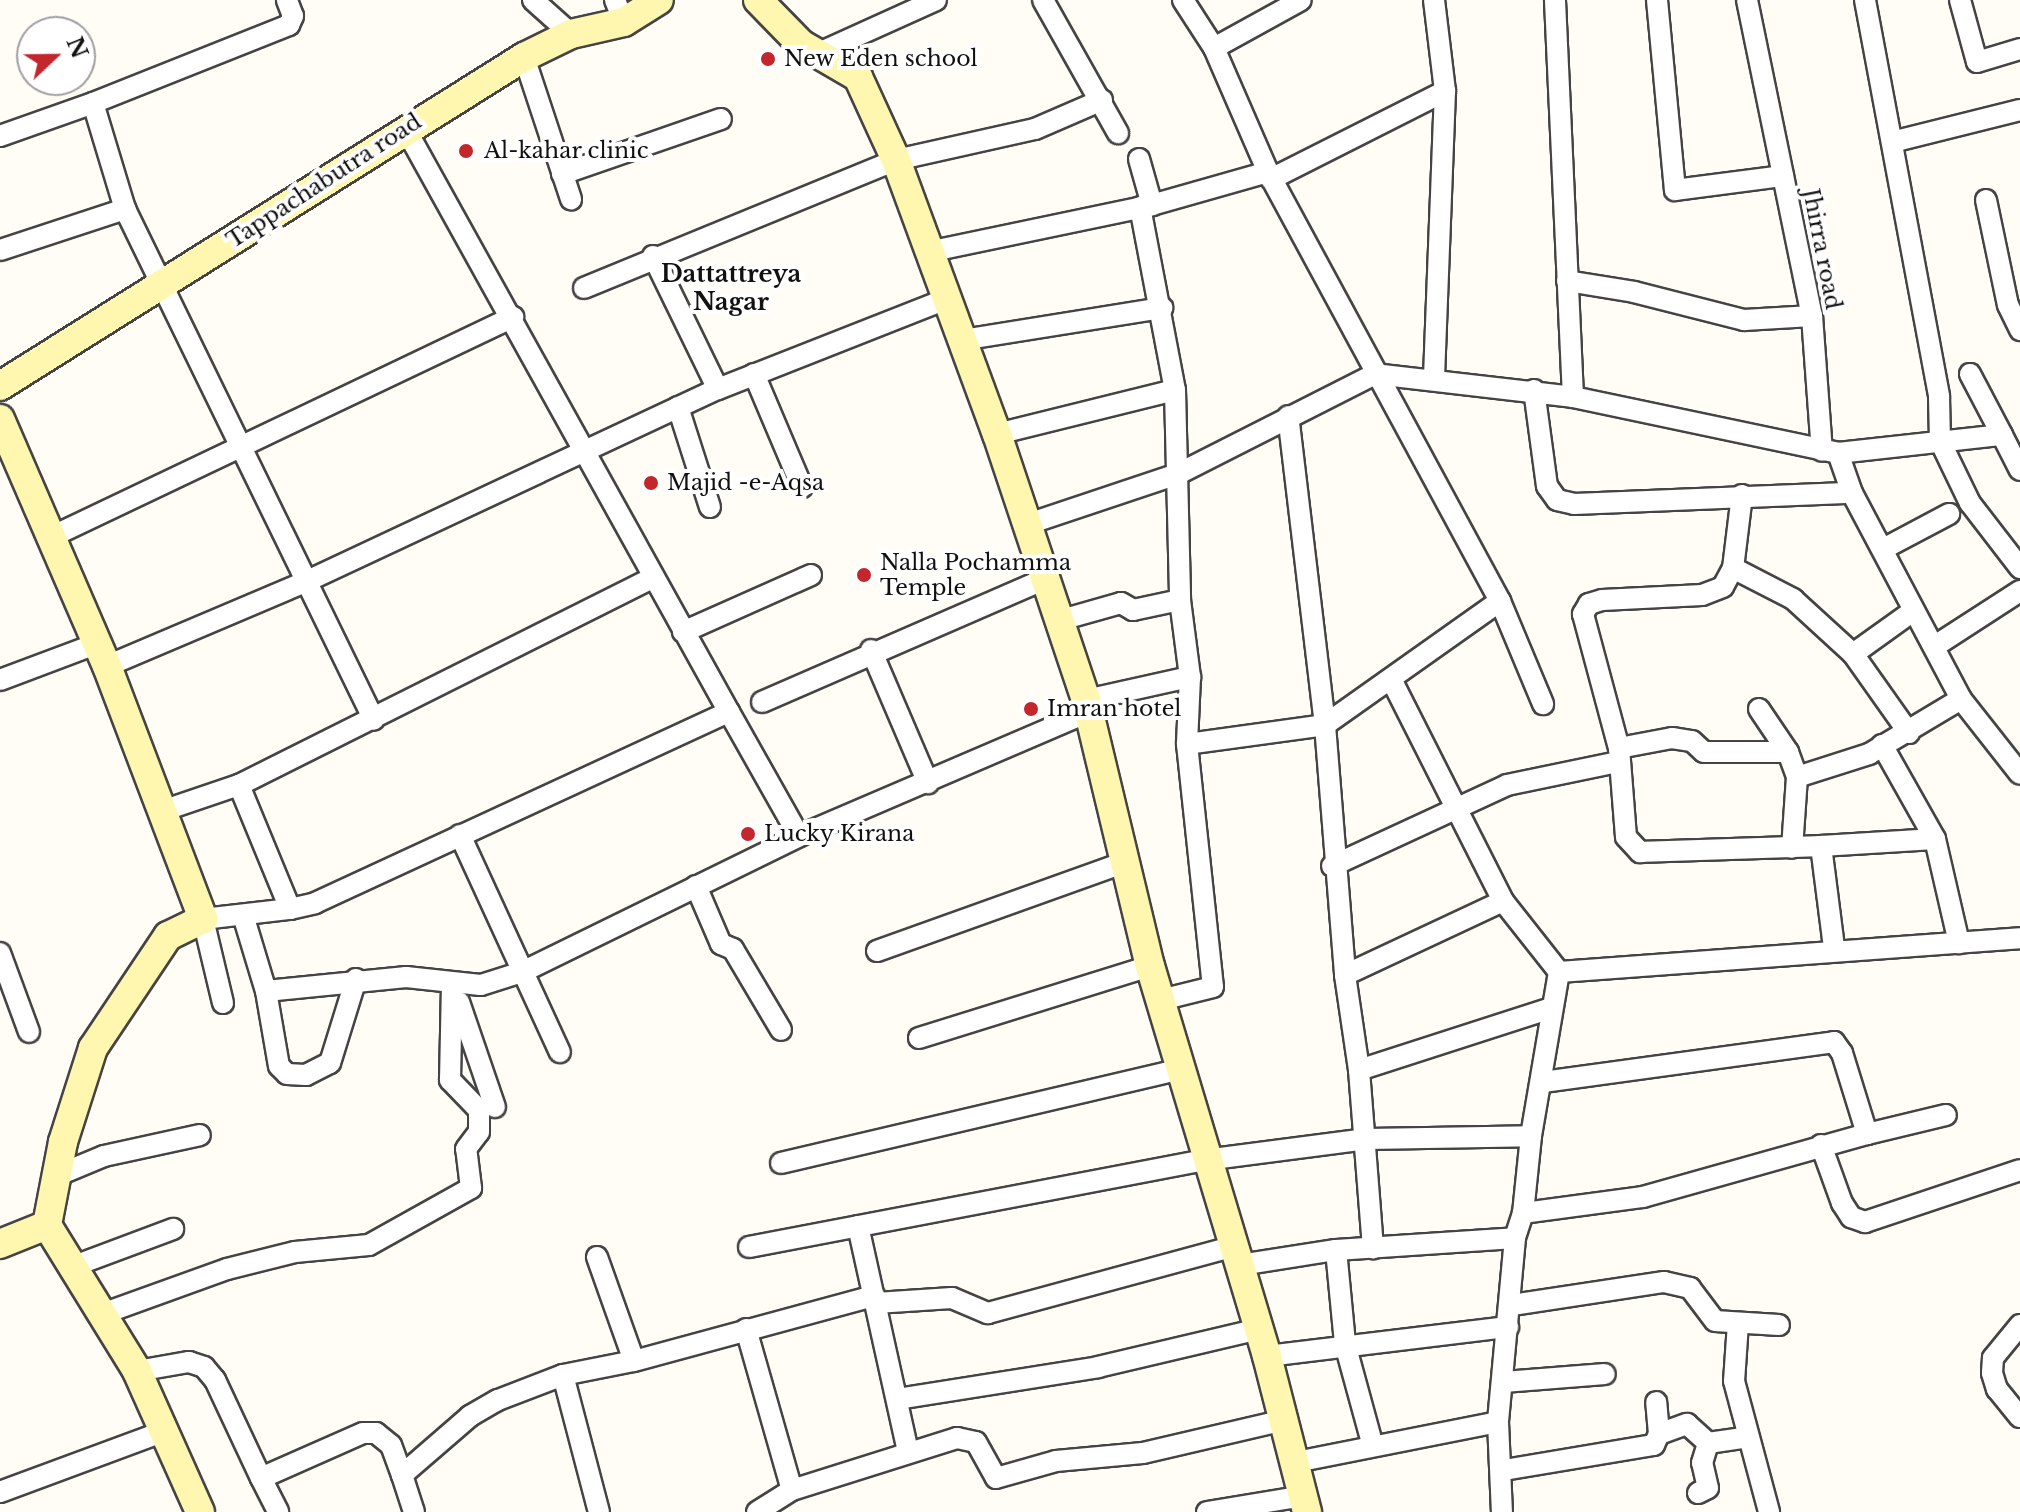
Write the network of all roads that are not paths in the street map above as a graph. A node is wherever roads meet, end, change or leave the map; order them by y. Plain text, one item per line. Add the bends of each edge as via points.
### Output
1 (287, 0) edge
2 (533, 0) edge
3 (659, 0) edge
4 (758, 0) edge
5 (936, 0) edge
6 (1043, 0) edge
7 (1183, 0) edge
8 (1301, 0) edge
9 (1434, 0) edge
10 (1555, 0) edge
11 (1657, 0) edge
12 (1747, 0) edge
13 (1865, 0) edge
14 (1960, 0) edge
15 (620, 11) edge
16 (571, 34) junction
17 (1214, 48) junction
18 (2020, 49) edge
19 (821, 52) junction
20 (524, 57) junction
21 (1445, 91) junction
22 (1102, 100) junction
23 (93, 103) junction
24 (2020, 110) edge
25 (721, 119) dead end
26 (405, 128) junction
27 (1118, 133) dead end
28 (0, 136) edge
29 (1892, 142) junction
30 (1139, 159) dead end
31 (896, 160) junction
32 (562, 174) junction
33 (1269, 175) junction
34 (1783, 176) junction
35 (571, 199) dead end
36 (1986, 200) dead end
37 (1146, 206) junction
38 (125, 209) junction
39 (0, 250) edge
40 (928, 252) junction
41 (653, 256) junction
42 (1567, 281) junction
43 (164, 285) junction
44 (584, 288) dead end
45 (946, 299) junction
46 (1162, 308) junction
47 (1812, 316) junction
48 (513, 317) junction
49 (2020, 330) edge
50 (962, 340) junction
51 (754, 374) junction
52 (1375, 374) junction
53 (1970, 374) dead end
54 (1434, 379) junction
55 (0, 386) edge
56 (718, 389) junction
57 (1175, 390) junction
58 (1534, 390) junction
59 (1573, 397) junction
60 (678, 407) junction
61 (1288, 416) junction
62 (0, 419) edge
63 (997, 434) junction
64 (2002, 435) junction
65 (1940, 441) junction
66 (241, 450) junction
67 (582, 452) junction
68 (1830, 452) junction
69 (2020, 470) edge
70 (1180, 473) junction
71 (802, 487) dead end
72 (1852, 493) junction
73 (1742, 495) junction
74 (710, 507) dead end
75 (1949, 514) dead end
76 (1028, 524) junction
77 (51, 537) junction
78 (1883, 549) junction
79 (1733, 568) junction
80 (2020, 568) edge
81 (811, 575) dead end
82 (652, 578) junction
83 (1047, 578) junction
84 (303, 583) junction
85 (2020, 591) edge
86 (1180, 600) junction
87 (1500, 601) junction
88 (1913, 611) junction
89 (1061, 620) junction
90 (683, 632) junction
91 (1935, 646) junction
92 (871, 650) junction
93 (1853, 654) junction
94 (102, 655) junction
95 (1190, 677) junction
96 (1391, 679) junction
97 (0, 680) edge
98 (1961, 699) junction
99 (762, 702) dead end
100 (1543, 704) dead end
101 (1087, 706) junction
102 (1759, 709) dead end
103 (729, 712) junction
104 (374, 720) junction
105 (1325, 725) junction
106 (1909, 733) junction
107 (1187, 744) junction
108 (1882, 745) junction
109 (1788, 752) junction
110 (1618, 755) junction
111 (2020, 774) edge
112 (1797, 777) junction
113 (928, 783) junction
114 (239, 785) junction
115 (1455, 806) junction
116 (162, 811) junction
117 (460, 835) junction
118 (799, 836) junction
119 (1935, 839) junction
120 (1821, 846) junction
121 (1792, 848) junction
122 (1126, 862) junction
123 (1332, 866) junction
124 (696, 886) junction
125 (1503, 901) junction
126 (290, 909) junction
127 (243, 915) junction
128 (203, 919) junction
129 (2020, 938) edge
130 (1959, 943) junction
131 (1834, 948) junction
132 (877, 951) dead end
133 (0, 953) edge
134 (1150, 966) junction
135 (522, 972) junction
136 (1559, 972) junction
137 (1345, 975) junction
138 (356, 979) junction
139 (452, 983) junction
140 (266, 991) junction
141 (1161, 1000) junction
142 (223, 1003) dead end
143 (1551, 1008) junction
144 (781, 1030) dead end
145 (29, 1032) dead end
146 (919, 1038) dead end
147 (560, 1052) dead end
148 (1179, 1070) junction
149 (1359, 1070) junction
150 (1543, 1082) junction
151 (495, 1107) dead end
152 (1946, 1115) dead end
153 (1867, 1134) junction
154 (200, 1135) dead end
155 (1531, 1136) junction
156 (1367, 1139) junction
157 (1821, 1145) junction
158 (1205, 1160) junction
159 (781, 1163) dead end
160 (2020, 1170) edge
161 (56, 1176) junction
162 (1523, 1213) junction
163 (47, 1225) junction
164 (858, 1226) junction
165 (173, 1229) dead end
166 (1515, 1238) junction
167 (0, 1244) edge
168 (749, 1247) dead end
169 (1373, 1248) junction
170 (1336, 1250) junction
171 (1235, 1256) junction
172 (597, 1257) dead end
173 (74, 1266) junction
174 (875, 1300) junction
175 (1512, 1305) junction
176 (105, 1313) junction
177 (1738, 1323) junction
178 (1779, 1325) dead end
179 (1508, 1327) junction
180 (746, 1329) junction
181 (1255, 1330) junction
182 (2017, 1334) edge
183 (1345, 1344) junction
184 (1267, 1356) junction
185 (634, 1361) junction
186 (137, 1371) junction
187 (1605, 1374) dead end
188 (563, 1375) junction
189 (1504, 1382) junction
190 (897, 1399) junction
191 (1656, 1402) dead end
192 (2020, 1417) edge
193 (1281, 1421) junction
194 (1498, 1422) junction
195 (165, 1431) junction
196 (1659, 1434) junction
197 (1749, 1437) junction
198 (1372, 1443) junction
199 (1708, 1443) junction
200 (908, 1451) junction
201 (1291, 1463) junction
202 (1504, 1470) junction
203 (402, 1475) junction
204 (261, 1478) junction
205 (792, 1490) junction
206 (0, 1492) edge
207 (1698, 1493) dead end
208 (1305, 1504) edge
209 (200, 1512) edge
210 (278, 1512) edge
211 (414, 1512) edge
212 (599, 1512) edge
213 (757, 1512) edge
214 (1207, 1512) edge
215 (1502, 1512) edge
216 (1769, 1512) edge

1 - 23 street via 293,16 289,25
2 - 16 street
3 - 15 street, Tappachabutra road
4 - 19 street via 801,44
5 - 19 street
6 - 22 street
7 - 17 street
8 - 17 street
9 - 21 street
10 - 42 street
11 - 34 street via 1675,190
12 - 34 street, Jhirra road
13 - 29 street
14 - 18 street via 1977,62
15 - 16 street, Tappachabutra road
16 - 20 street, Tappachabutra road
17 - 33 street
19 - 31 street via 858,77
20 - 26 street, Tappachabutra road
20 - 32 street
21 - 33 street
21 - 54 street
22 - 27 street
22 - 31 street via 1035,129
23 - 28 street
23 - 38 street
24 - 29 street
25 - 32 street
26 - 43 street, Tappachabutra road
26 - 48 street
29 - 65 street via 1939,397
30 - 37 street
31 - 40 street
31 - 41 street
32 - 35 street
33 - 37 street
33 - 52 street
34 - 47 street, Jhirra road
36 - 49 street via 2008,305
37 - 40 street
37 - 46 street
38 - 39 street
38 - 43 street
40 - 45 street
41 - 44 street
41 - 56 street
42 - 47 street via 1744,320
42 - 59 street
43 - 55 street, Tappachabutra road
43 - 66 street
45 - 50 street
45 - 51 street
46 - 50 street
46 - 57 street
47 - 68 street, Jhirra road
48 - 66 street
48 - 67 street
50 - 63 street
51 - 56 street
51 - 71 street
52 - 54 street
52 - 61 street
52 - 87 street
53 - 64 street
54 - 58 street
56 - 60 street
57 - 63 street
57 - 70 street
58 - 59 street
58 - 73 street via 1547,486 1557,500 1574,504
59 - 68 street
60 - 67 street
60 - 74 street
61 - 70 street
61 - 105 street
62 - 77 street
63 - 76 street
64 - 65 street
64 - 69 street
65 - 68 street
65 - 80 street via 1970,503
66 - 77 street
66 - 84 street
67 - 82 street
67 - 84 street
68 - 72 street, Jhirra road
70 - 76 street
70 - 86 street
72 - 73 street
72 - 78 street, Jhirra road
73 - 79 street
75 - 78 street
76 - 83 street
77 - 94 street
78 - 88 street, Jhirra road
79 - 93 street via 1793,599
79 - 110 street via 1723,587 1702,595 1589,604 1583,614
81 - 90 street
82 - 90 street
82 - 104 street
83 - 89 street
83 - 92 street
84 - 94 street
84 - 104 street
85 - 91 street
86 - 89 street via 1133,610 1121,603
86 - 95 street
87 - 96 street
87 - 100 street
88 - 91 street, Jhirra road
88 - 93 street
89 - 101 street
90 - 103 street
91 - 98 street, Jhirra road
92 - 99 street
92 - 113 street
93 - 106 street
94 - 97 street
94 - 116 street
95 - 101 street
95 - 107 street
96 - 105 street
96 - 115 street
98 - 106 street
98 - 111 street, Jhirra road
101 - 113 street
101 - 122 street
102 - 109 street
103 - 117 street
103 - 118 street
104 - 114 street
105 - 107 street
105 - 123 street
106 - 108 street
107 - 141 street via 1213,987
108 - 112 street via 1831,770
108 - 119 street
109 - 110 street via 1704,752 1692,741 1672,738
109 - 112 street
110 - 115 street via 1507,785
110 - 121 street via 1626,837 1640,852
112 - 121 street
113 - 118 street
114 - 116 street
114 - 126 street
115 - 123 street
115 - 125 street
116 - 128 street
117 - 126 street via 315,903
117 - 135 street
118 - 124 street
119 - 120 street
119 - 130 street
120 - 121 street
120 - 131 street
122 - 132 street
122 - 134 street
123 - 137 street
124 - 135 street
124 - 144 street via 721,944 733,949
125 - 136 street
125 - 137 street
126 - 127 street
127 - 128 street
127 - 140 street
128 - 142 street
128 - 161 street via 168,936 93,1048
129 - 130 street
130 - 131 street
131 - 136 street
133 - 145 street
134 - 141 street
134 - 146 street
135 - 139 street via 481,985
135 - 147 street
136 - 143 street
137 - 149 street
138 - 139 street via 406,977
138 - 140 street
138 - 140 street via 330,1063 306,1075 287,1074 279,1066
139 - 151 street
139 - 176 street via 450,1080 479,1110 479,1132 466,1149 471,1188 369,1245 254,1262
141 - 148 street
143 - 149 street
143 - 150 street
148 - 158 street
148 - 159 street
149 - 156 street
150 - 153 street via 1834,1042
150 - 155 street
152 - 153 street
153 - 157 street
154 - 161 street via 104,1156
155 - 156 street
155 - 162 street
156 - 158 street
156 - 169 street
157 - 160 street via 1842,1203 1851,1217 1865,1222
157 - 162 street via 1643,1197
158 - 164 street
158 - 171 street
161 - 163 street
162 - 166 street
163 - 167 street
163 - 173 street
164 - 168 street
164 - 174 street
165 - 173 street
166 - 169 street
166 - 175 street
169 - 170 street
170 - 171 street
170 - 183 street
171 - 174 street via 988,1313 952,1298
171 - 181 street
172 - 185 street
173 - 176 street
174 - 180 street
174 - 190 street
175 - 177 street via 1664,1282 1690,1288 1715,1321
175 - 179 street
176 - 186 street
177 - 178 street
177 - 197 street via 1734,1381
179 - 183 street
179 - 189 street
180 - 185 street
180 - 205 street
181 - 184 street
181 - 190 street via 1098,1367
182 - 192 street via 1993,1358 1992,1373 1997,1389
183 - 184 street
183 - 198 street
184 - 193 street
185 - 188 street
186 - 195 street
186 - 204 street via 189,1362 204,1367
187 - 189 street
188 - 203 street via 470,1416
188 - 212 street
189 - 194 street
190 - 200 street
191 - 196 street
193 - 200 street via 1143,1453 1056,1461 1002,1478 992,1475 976,1442 967,1437
193 - 201 street
194 - 198 street
194 - 202 street
195 - 206 street
195 - 209 street
196 - 199 street via 1687,1424
196 - 202 street via 1654,1445
197 - 199 street
197 - 216 street
198 - 201 street
199 - 207 street via 1702,1463 1708,1488
200 - 205 street
201 - 208 street
202 - 215 street
203 - 204 street via 391,1445 376,1433 363,1433
203 - 211 street
204 - 210 street
205 - 213 street
208 - 214 street

